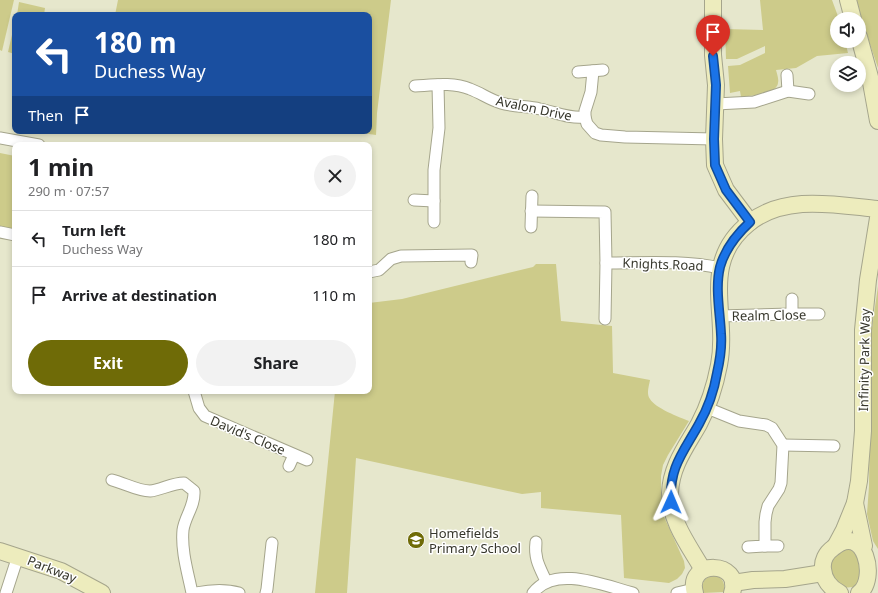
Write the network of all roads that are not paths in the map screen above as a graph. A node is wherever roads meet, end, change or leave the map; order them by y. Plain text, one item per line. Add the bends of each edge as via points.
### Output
1 (713, 0) edge
2 (848, 0) edge
3 (852, 12) edge
4 (862, 48) edge
5 (578, 72) dead end
6 (787, 75) dead end
7 (438, 85) junction
8 (415, 86) dead end
9 (788, 91) junction
10 (809, 94) dead end
11 (716, 104) junction
12 (585, 117) junction
13 (878, 121) edge
14 (0, 138) edge
15 (714, 139) junction
16 (22, 142) edge
17 (532, 196) dead end
18 (414, 200) dead end
19 (434, 201) junction
20 (878, 208) edge
21 (531, 211) junction
22 (878, 218) edge
23 (434, 222) dead end
24 (750, 222) junction
25 (531, 227) dead end
26 (0, 232) edge
27 (12, 234) edge
28 (471, 262) dead end
29 (606, 263) junction
30 (720, 268) junction
31 (372, 271) edge
32 (792, 299) dead end
33 (792, 314) junction
34 (819, 314) dead end
35 (720, 316) junction
36 (605, 319) dead end
37 (195, 394) edge
38 (707, 408) junction
39 (783, 445) junction
40 (834, 446) dead end
41 (294, 455) junction
42 (307, 460) dead end
43 (289, 466) dead end
44 (112, 480) dead end
45 (855, 503) junction
46 (536, 542) dead end
47 (272, 543) dead end
48 (836, 545) junction
49 (765, 546) junction
50 (778, 546) dead end
51 (864, 546) junction
52 (748, 547) dead end
53 (0, 551) edge
54 (18, 556) junction
55 (703, 570) junction
56 (823, 573) junction
57 (546, 581) junction
58 (876, 583) edge
59 (733, 588) edge
60 (694, 591) edge
61 (6, 593) edge
62 (102, 593) edge
63 (192, 593) edge
64 (196, 593) edge
65 (239, 593) edge
66 (266, 593) edge
67 (533, 593) edge
68 (633, 593) edge
69 (677, 593) edge
70 (840, 593) edge
71 (858, 593) edge

1 - 11 street
2 - 3 street
4 - 13 street
5 - 12 street via 598,70
6 - 9 street
7 - 8 street, Avalon Drive
7 - 12 street, Avalon Drive via 468,88 511,106 540,109 575,118
7 - 19 street via 439,128 434,170
9 - 10 street
9 - 11 street via 754,102
11 - 15 street
12 - 15 street via 590,128 601,135
14 - 16 street
15 - 24 street via 715,165 719,178
17 - 21 street
18 - 19 street
19 - 23 street
20 - 24 street via 804,204 785,206
21 - 25 street
21 - 29 street, Knights Road via 605,212
22 - 45 street, Infinity Park Way via 863,330 863,442
24 - 30 street via 735,237
26 - 27 street
28 - 31 street via 472,255 401,256 391,259 379,270
29 - 30 street, Knights Road via 705,264
29 - 36 street, Knights Road
30 - 35 street
32 - 33 street
33 - 34 street, Realm Close
33 - 35 street, Realm Close
35 - 38 street via 719,363
37 - 41 street, David's Close via 199,408 205,416
38 - 39 street via 739,421 766,425 772,428
38 - 55 street via 674,469 670,494 677,523
39 - 40 street
39 - 49 street via 781,483 768,506
41 - 42 street, David's Close
41 - 43 street, David's Close
44 - 63 street via 148,491 184,483 194,491 192,506 183,530 184,553
45 - 48 street, Infinity Park Way
45 - 51 street, Infinity Park Way
46 - 57 street via 536,560
47 - 66 street
48 - 51 street via 850,540
48 - 56 street, Infinity Park Way via 822,564
49 - 50 street
49 - 52 street
51 - 58 street via 874,561
53 - 54 street, Parkway
54 - 61 street
54 - 62 street, Parkway via 61,571
55 - 59 street via 722,569 731,577
55 - 60 street via 696,578
56 - 59 street via 754,580
56 - 70 street via 826,582
57 - 67 street
57 - 68 street via 578,579
58 - 71 street
60 - 69 street
64 - 65 street via 223,590

